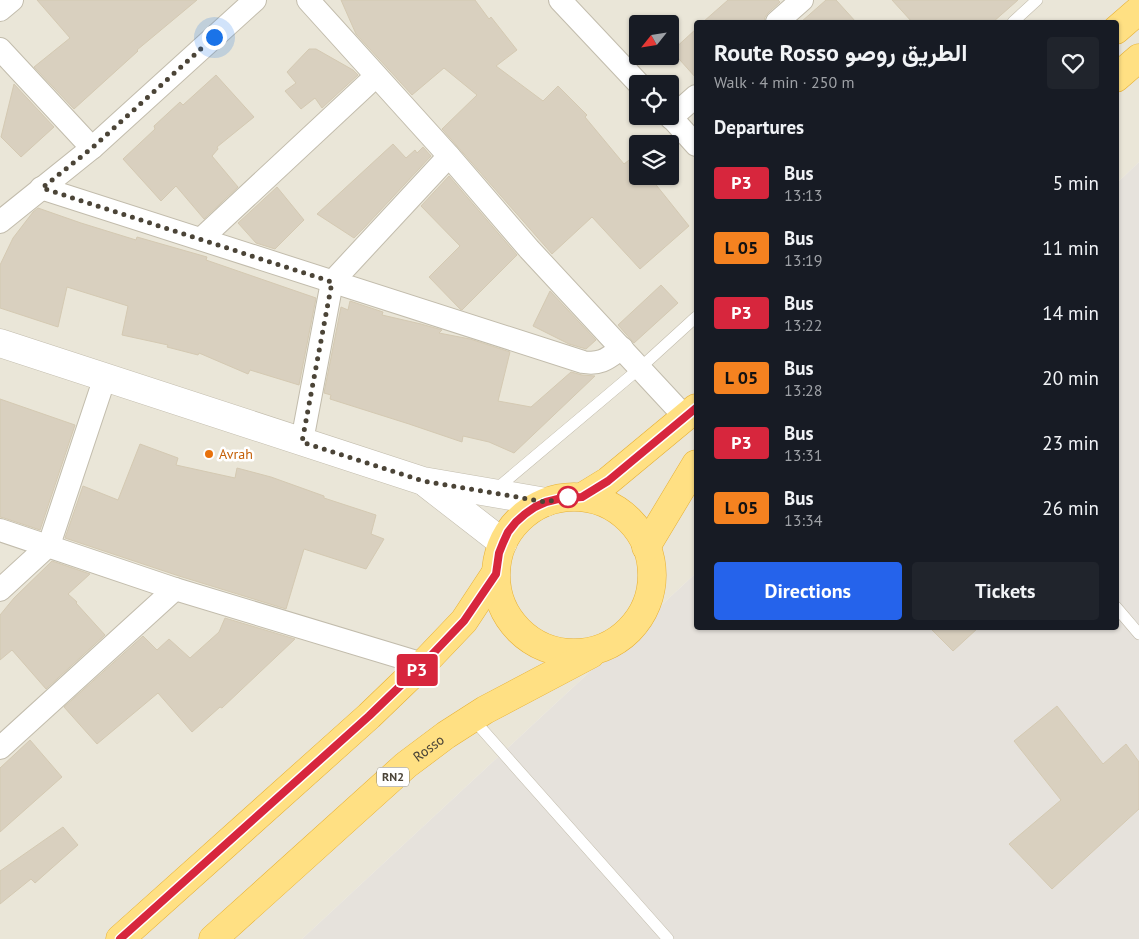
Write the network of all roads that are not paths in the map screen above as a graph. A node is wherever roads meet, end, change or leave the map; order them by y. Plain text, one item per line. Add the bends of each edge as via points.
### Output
1 (12, 0) edge
2 (255, 0) edge
3 (308, 0) edge
4 (560, 0) edge
5 (801, 0) edge
6 (1037, 0) edge
7 (0, 10) edge
8 (1139, 10) edge
9 (780, 20) edge
10 (1015, 20) edge
11 (1119, 27) edge
12 (0, 49) edge
13 (1139, 58) edge
14 (631, 75) edge
15 (1119, 75) edge
16 (376, 76) junction
17 (694, 98) edge
18 (679, 110) edge
19 (678, 125) edge
20 (694, 143) edge
21 (92, 148) junction
22 (449, 156) junction
23 (42, 188) junction
24 (0, 222) edge
25 (201, 239) junction
26 (332, 282) junction
27 (694, 318) edge
28 (0, 343) edge
29 (622, 348) junction
30 (640, 368) junction
31 (105, 377) junction
32 (691, 413) edge
33 (302, 442) junction
34 (694, 467) edge
35 (423, 481) junction
36 (491, 493) junction
37 (582, 497) junction
38 (546, 502) junction
39 (0, 530) edge
40 (503, 543) junction
41 (49, 546) junction
42 (646, 547) junction
43 (496, 574) junction
44 (176, 589) junction
45 (0, 590) edge
46 (1119, 611) edge
47 (1139, 634) edge
48 (598, 650) junction
49 (423, 664) junction
50 (472, 718) junction
51 (0, 748) edge
52 (120, 939) edge
53 (213, 939) edge
54 (668, 939) edge

1 - 7 street
2 - 21 street
3 - 16 street
4 - 14 street
5 - 9 street
6 - 10 lane
8 - 11 highway
12 - 21 street
13 - 15 highway
16 - 22 street
16 - 25 street
17 - 18 street
19 - 20 street
21 - 23 street
22 - 26 street
22 - 29 street via 529,249
23 - 24 street
23 - 25 street
25 - 26 street
26 - 29 street via 583,362 601,362
26 - 33 street
27 - 30 lane
28 - 31 street
29 - 30 street
30 - 32 street
30 - 36 lane
31 - 33 street
31 - 41 street
32 - 37 highway via 608,481
33 - 35 street
34 - 42 highway
35 - 36 street
35 - 40 street
36 - 38 street
37 - 38 highway
37 - 42 highway via 609,505 621,513 632,523
38 - 40 highway via 520,518
39 - 41 street
40 - 43 highway
41 - 44 street
41 - 45 street
42 - 48 highway via 651,568 651,590 641,616 622,637
43 - 48 highway via 503,608 527,638 560,652 573,654
43 - 49 highway via 464,621
44 - 49 street
44 - 51 street
46 - 47 lane
48 - 50 highway, Rosso / RN2
49 - 52 highway via 362,723
50 - 53 highway, Rosso / RN2 via 406,765
50 - 54 lane

